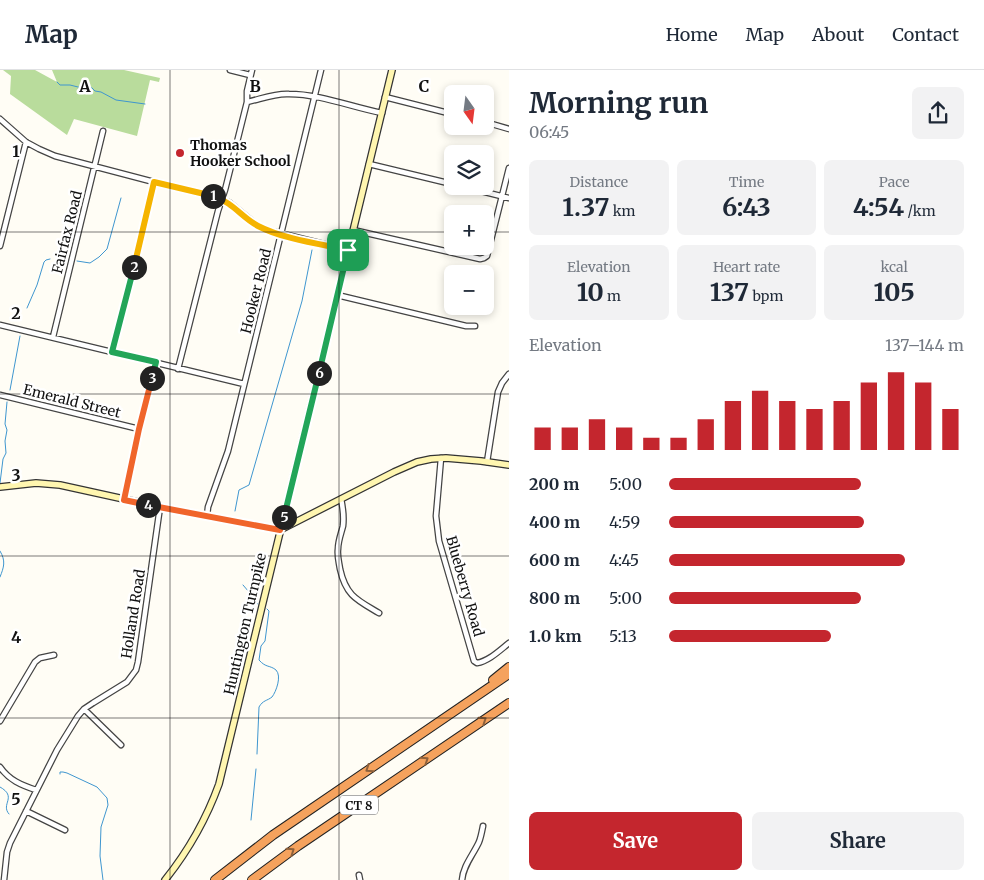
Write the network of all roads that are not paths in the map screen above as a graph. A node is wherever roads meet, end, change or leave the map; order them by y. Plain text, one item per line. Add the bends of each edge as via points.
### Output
1 (230, 70) edge
2 (321, 70) edge
3 (392, 70) edge
4 (251, 72) edge
5 (315, 96) junction
6 (385, 97) junction
7 (247, 102) junction
8 (444, 112) edge
9 (382, 114) junction
10 (0, 119) edge
11 (494, 124) edge
12 (509, 128) edge
13 (103, 131) dead end
14 (26, 142) junction
15 (369, 164) junction
16 (95, 166) junction
17 (509, 168) edge
18 (154, 182) junction
19 (444, 182) edge
20 (494, 194) edge
21 (502, 196) junction
22 (509, 198) edge
23 (222, 199) junction
24 (353, 230) junction
25 (281, 235) junction
26 (0, 246) edge
27 (348, 250) junction
28 (338, 296) junction
29 (0, 325) edge
30 (474, 326) dead end
31 (0, 330) edge
32 (53, 337) junction
33 (112, 352) junction
34 (156, 362) junction
35 (178, 369) junction
36 (509, 374) edge
37 (244, 384) junction
38 (0, 395) edge
39 (139, 429) junction
40 (441, 458) junction
41 (487, 462) junction
42 (509, 465) edge
43 (0, 487) edge
44 (341, 499) junction
45 (124, 500) junction
46 (160, 507) junction
47 (208, 516) junction
48 (280, 530) junction
49 (379, 613) dead end
50 (509, 643) edge
51 (54, 654) dead end
52 (509, 667) edge
53 (509, 674) edge
54 (509, 703) edge
55 (84, 709) junction
56 (0, 721) edge
57 (424, 732) junction
58 (121, 744) dead end
59 (0, 767) edge
60 (36, 790) junction
61 (26, 811) junction
62 (483, 826) dead end
63 (65, 830) dead end
64 (4, 880) edge
65 (165, 880) edge
66 (215, 880) edge
67 (252, 880) edge
68 (462, 880) edge

1 - 4 street
2 - 5 street, Hooker Road
3 - 6 main road, Huntington Turnpike
4 - 7 street
5 - 7 street via 288,94
5 - 9 street
5 - 25 street, Hooker Road
6 - 8 street
6 - 9 main road, Huntington Turnpike
7 - 23 street
9 - 15 main road, Huntington Turnpike
10 - 14 street
11 - 12 street
13 - 16 street, Fairfax Road
14 - 16 street via 55,156
14 - 26 street
15 - 19 street
15 - 24 main road, Huntington Turnpike
16 - 18 street
16 - 32 street, Fairfax Road
17 - 21 street
18 - 23 street
18 - 33 street
20 - 21 street
21 - 22 street
21 - 24 street via 487,256 480,259
23 - 25 street via 257,225
23 - 35 street
24 - 27 main road, Huntington Turnpike
25 - 27 street
25 - 37 street, Hooker Road
27 - 28 main road, Huntington Turnpike
28 - 30 street
28 - 48 main road, Huntington Turnpike
29 - 31 street
29 - 32 street
32 - 33 street
33 - 34 street
34 - 35 street
34 - 39 street
35 - 37 street
36 - 41 street via 498,392
37 - 47 street, Hooker Road
38 - 39 street, Emerald Street
39 - 45 street
40 - 41 main road
40 - 44 main road via 407,466
40 - 50 street, Blueberry Road via 436,516 439,541 474,661 482,662
41 - 42 main road
43 - 45 main road via 36,483 60,485
44 - 48 main road
44 - 49 street via 343,526 338,550 342,578 352,596
45 - 46 main road
46 - 47 main road
46 - 55 street, Holland Road via 136,670 127,682
47 - 48 main road
48 - 65 main road, Huntington Turnpike via 219,784 199,831
51 - 56 street via 34,662
52 - 57 highway
53 - 57 highway, CT 8
67 -> 54 highway, CT 8
55 - 58 street
55 - 60 street, Holland Road
57 -> 66 highway, CT 8 via 273,835
59 - 60 street via 10,778
60 - 61 street, Holland Road
61 - 63 street
61 - 64 street, Holland Road via 7,852
62 - 68 street

